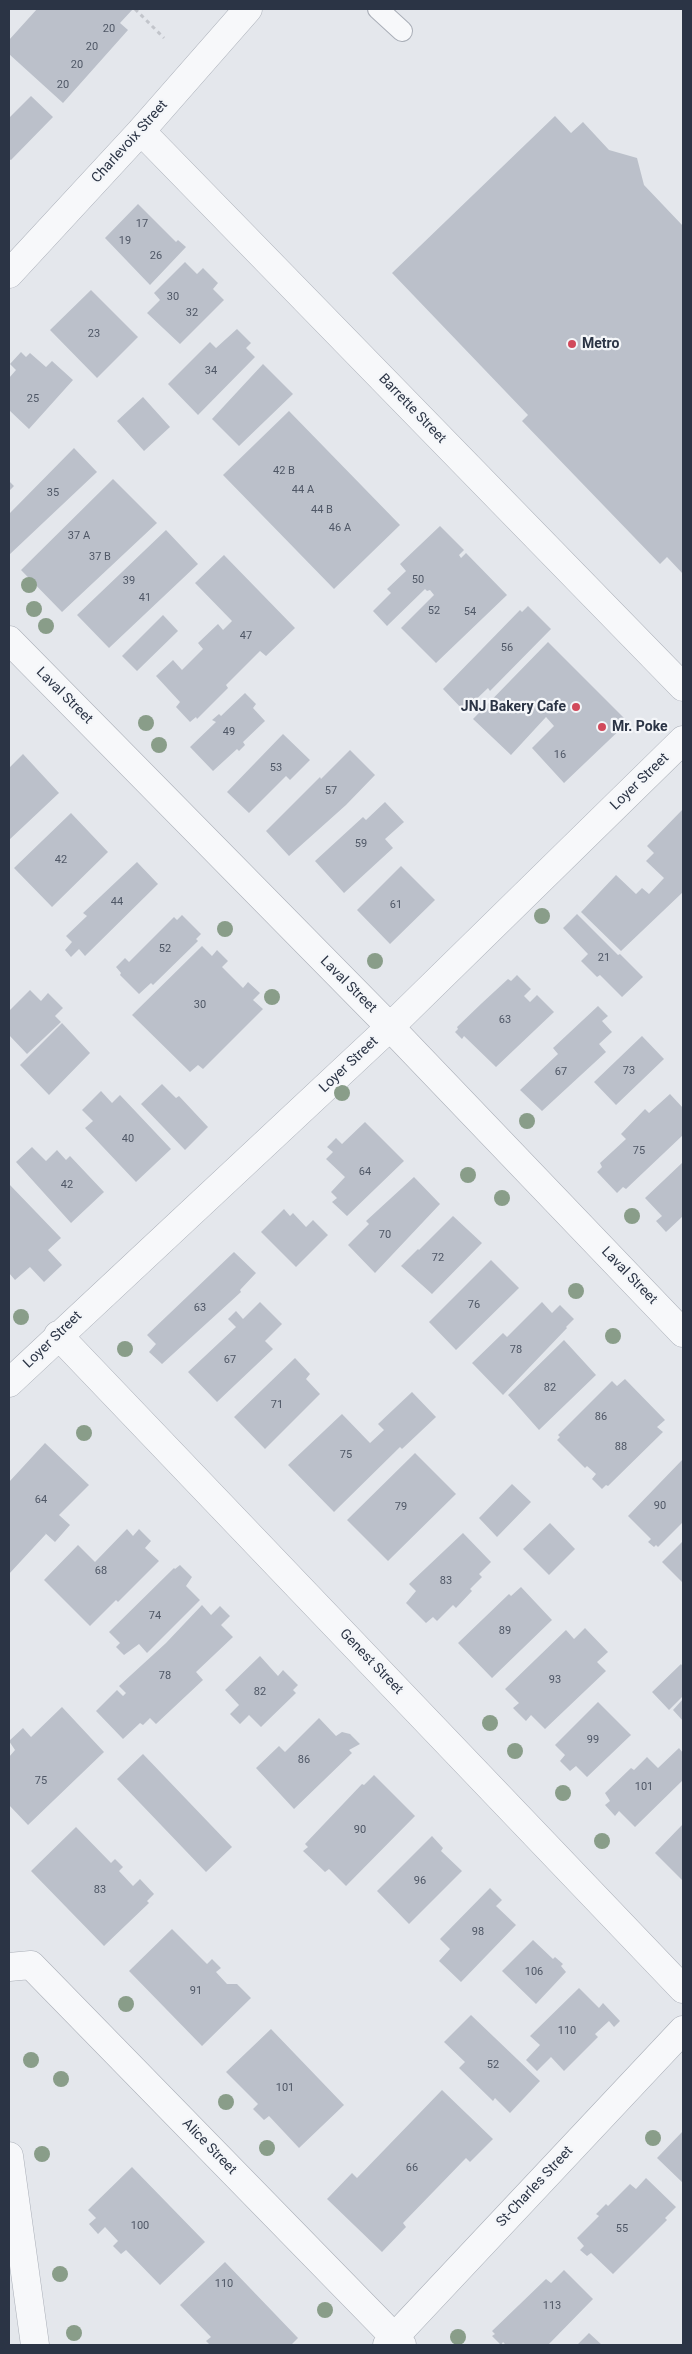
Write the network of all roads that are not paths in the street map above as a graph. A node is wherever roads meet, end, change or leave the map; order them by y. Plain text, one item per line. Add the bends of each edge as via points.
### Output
1 (248, 9) edge
2 (378, 9) edge
3 (402, 31) dead end
4 (141, 131) junction
5 (9, 274) edge
6 (9, 640) edge
7 (683, 687) edge
8 (683, 740) edge
9 (390, 1027) junction
10 (683, 1333) edge
11 (58, 1335) junction
12 (9, 1382) edge
13 (9, 1968) edge
14 (683, 1988) edge
15 (683, 2030) edge
16 (9, 2156) edge
17 (394, 2342) edge
18 (35, 2345) edge

1 - 4 street, Charlevoix Street
2 - 3 lane
4 - 5 street, Charlevoix Street
4 - 7 street, Barrette Street
6 - 9 street, Laval Street
8 - 9 street, Loyer Street
9 - 10 street, Laval Street
9 - 11 street, Loyer Street
11 - 12 street, Loyer Street
11 - 14 street, Genest Street
13 - 17 street, Alice Street via 31,1965
15 - 17 street, St-Charles Street
16 - 18 street

